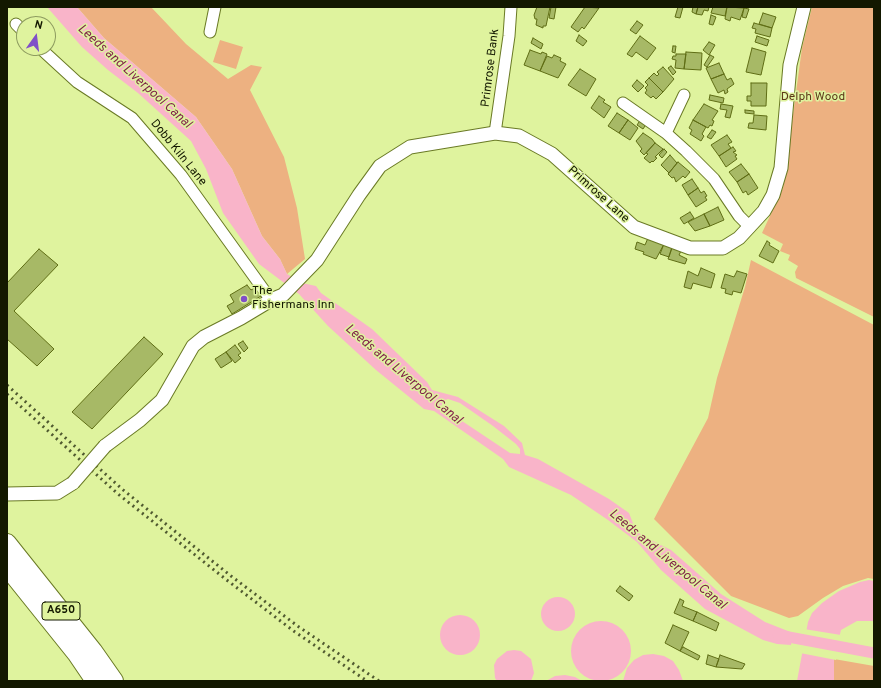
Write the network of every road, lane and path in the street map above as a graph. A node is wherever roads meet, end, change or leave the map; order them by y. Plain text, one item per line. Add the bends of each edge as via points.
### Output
1 (215, 7) edge
2 (511, 7) edge
3 (801, 8) edge
4 (210, 32) dead end
5 (49, 56) edge
6 (684, 95) dead end
7 (623, 103) dead end
8 (495, 133) junction
9 (666, 133) junction
10 (750, 227) junction
11 (271, 300) junction
12 (7, 494) edge
13 (7, 543) edge
14 (7, 567) edge
15 (95, 681) edge
16 (114, 681) edge

1 - 4 street
2 - 8 street, Primrose Bank
3 - 10 street, Primrose Lane via 790,65 781,168 773,195 764,212
5 - 11 street, Dobb Kiln Lane via 77,82 132,118 181,175
6 - 9 street
7 - 9 street
8 - 10 street, Primrose Lane via 519,136 552,154 634,227 654,235 690,248 723,248
8 - 11 street, Primrose Lane via 410,147 380,166 317,260 283,295
9 - 10 street via 714,179 739,216
11 - 12 street, bridge via 204,337 193,346 162,400 105,446 73,483 57,493
13 - 16 highway, A650
14 - 15 highway, A650 via 76,653

